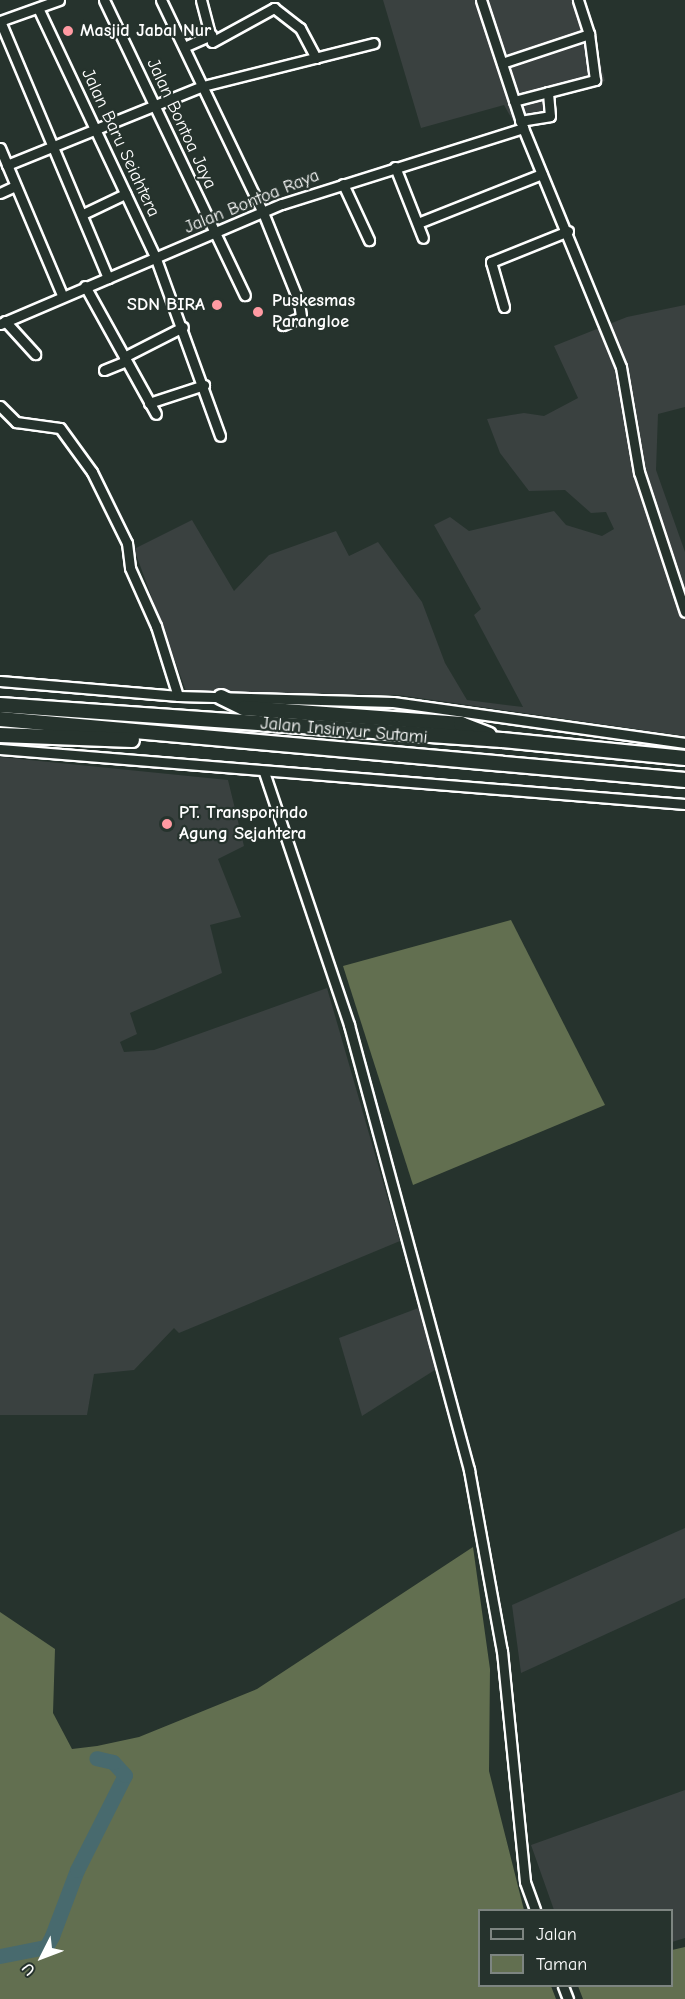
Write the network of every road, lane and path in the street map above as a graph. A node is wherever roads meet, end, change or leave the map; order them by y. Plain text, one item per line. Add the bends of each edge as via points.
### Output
1 (59, 0) edge
2 (104, 0) edge
3 (161, 0) edge
4 (202, 0) edge
5 (481, 0) edge
6 (578, 0) edge
7 (38, 8) junction
8 (589, 34) junction
9 (211, 35) junction
10 (374, 43) dead end
11 (184, 47) junction
12 (316, 58) junction
13 (502, 63) junction
14 (203, 86) junction
15 (548, 92) junction
16 (514, 101) junction
17 (155, 106) junction
18 (521, 125) junction
19 (95, 129) junction
20 (56, 146) junction
21 (0, 148) edge
22 (8, 165) junction
23 (395, 167) junction
24 (542, 174) junction
25 (343, 184) junction
26 (15, 186) junction
27 (0, 193) edge
28 (125, 194) junction
29 (83, 214) junction
30 (264, 215) junction
31 (418, 223) junction
32 (568, 231) junction
33 (215, 234) junction
34 (423, 238) dead end
35 (369, 240) dead end
36 (156, 260) junction
37 (108, 278) junction
38 (85, 286) junction
39 (62, 295) junction
40 (245, 295) dead end
41 (504, 307) dead end
42 (2, 323) edge
43 (283, 325) dead end
44 (183, 327) junction
45 (35, 354) dead end
46 (125, 359) junction
47 (104, 370) dead end
48 (204, 385) junction
49 (149, 403) junction
50 (0, 406) edge
51 (156, 414) dead end
52 (220, 436) dead end
53 (685, 612) edge
54 (0, 681) edge
55 (178, 696) junction
56 (221, 697) junction
57 (0, 705) edge
58 (0, 719) edge
59 (0, 735) edge
60 (181, 735) junction
61 (502, 740) junction
62 (685, 743) edge
63 (0, 749) edge
64 (685, 758) edge
65 (264, 772) junction
66 (685, 780) edge
67 (685, 804) edge
68 (534, 1909) edge

1 - 7 street
2 - 17 street, Jalan Bontoa Jaya
3 - 11 street
4 - 9 street
5 - 13 street
6 - 8 street
7 - 19 street, Jalan Baru Seiahtera
7 - 20 street via 0,21
8 - 13 street
8 - 15 street via 597,78
9 - 11 street
9 - 12 street via 212,42 274,8 300,28
10 - 12 street
11 - 14 street
12 - 14 street
13 - 16 street
14 - 17 street
14 - 30 street
15 - 16 street
15 - 18 street, Jalan Bontoa Raya via 550,116
16 - 18 street
17 - 19 street
17 - 33 street, Jalan Bontoa Jaya
18 - 23 street, Jalan Bontoa Raya
18 - 24 street
19 - 20 street
19 - 28 street, Jalan Baru Seiahtera
20 - 22 street
20 - 29 street
21 - 22 street
22 - 26 street
23 - 25 street, Jalan Bontoa Raya
23 - 31 street
24 - 31 street
24 - 32 street
25 - 30 street, Jalan Bontoa Raya
25 - 35 street
26 - 27 street
26 - 39 street
28 - 29 street
28 - 36 street, Jalan Baru Seiahtera
29 - 37 street
30 - 33 street, Jalan Bontoa Raya
30 - 43 street via 301,310 298,321
31 - 34 street
32 - 41 street via 491,262
32 - 53 street via 621,367 639,472
33 - 36 street, Jalan Bontoa Raya
33 - 40 street, Jalan Bontoa Jaya
36 - 37 street, Jalan Bontoa Raya
36 - 44 street, Jalan Baru Seiahtera
37 - 38 street, Jalan Bontoa Raya
38 - 39 street, Jalan Bontoa Raya
38 - 46 street
39 - 42 street, Jalan Bontoa Raya
42 - 45 street
44 - 46 street
44 - 48 street, Jalan Baru Seiahtera
46 - 47 street
46 - 49 street
48 - 49 street
48 - 52 street, Jalan Baru Seiahtera
49 - 51 street
50 - 55 street via 16,422 60,428 92,472 127,543 130,568 156,626
54 - 55 street
55 - 56 street
56 - 61 highway via 244,708 461,724
56 - 62 street via 393,702
57 - 61 highway, Jalan Insinyur Sutami
58 - 60 highway, Jalan Insinyur Sutami
59 - 60 highway via 138,740
60 - 66 highway, Jalan Insinyur Sutami
61 - 64 highway, Jalan Insinyur Sutami
63 - 65 street
65 - 67 street
65 - 68 street via 371,1102 469,1470 501,1651 525,1882

